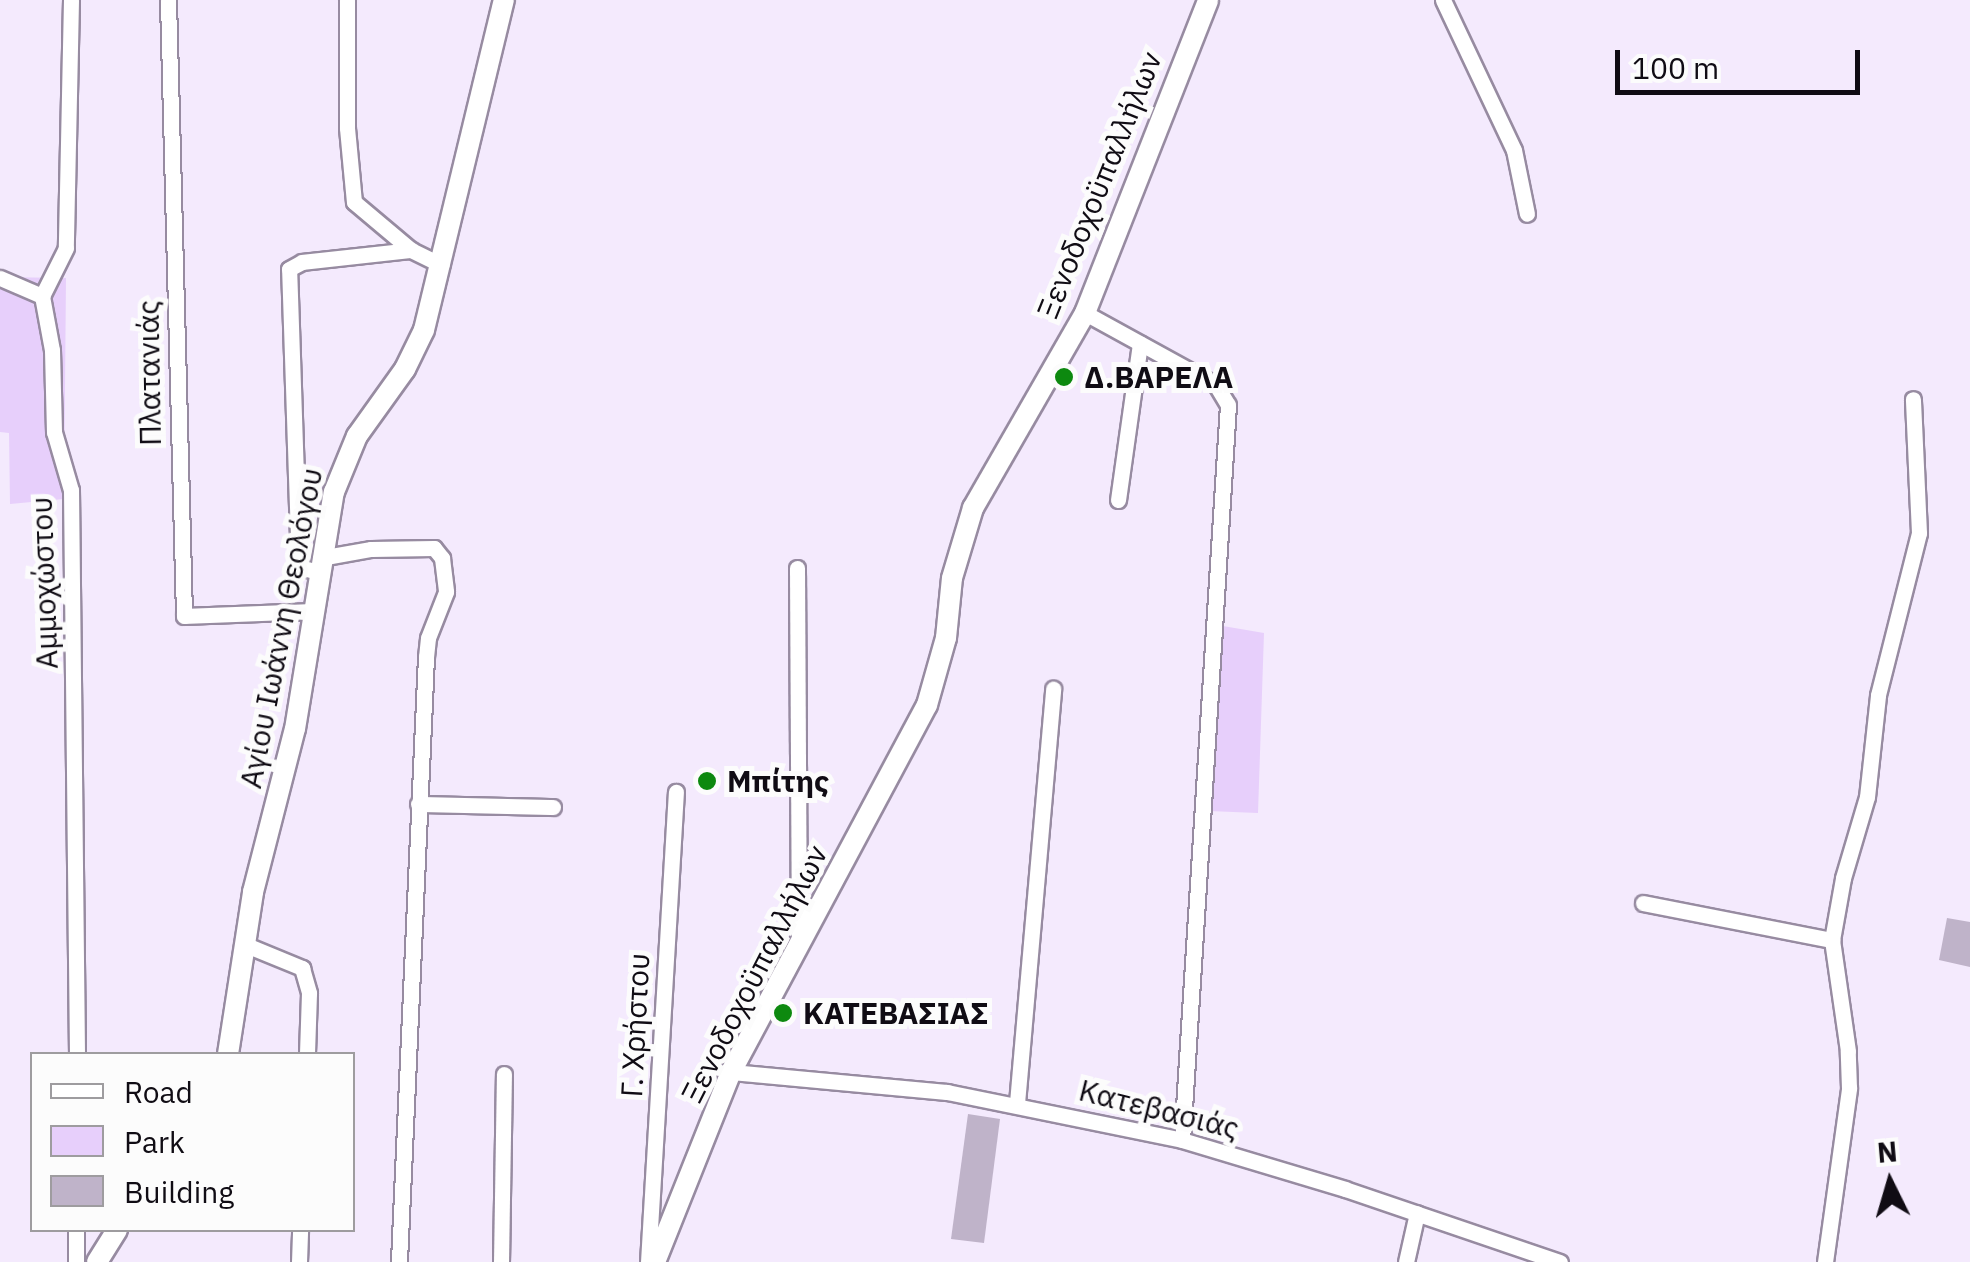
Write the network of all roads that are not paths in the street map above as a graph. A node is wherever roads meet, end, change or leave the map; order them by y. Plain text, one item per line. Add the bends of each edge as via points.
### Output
1 (71, 0) edge
2 (168, 0) edge
3 (347, 0) edge
4 (504, 0) edge
5 (1208, 0) edge
6 (1443, 0) edge
7 (1527, 214) dead end
8 (411, 250) junction
9 (442, 265) junction
10 (0, 278) edge
11 (42, 296) junction
12 (1084, 313) junction
13 (1140, 344) junction
14 (1913, 399) dead end
15 (1118, 500) dead end
16 (319, 565) junction
17 (797, 568) dead end
18 (312, 611) junction
19 (1053, 690) dead end
20 (676, 792) dead end
21 (418, 804) junction
22 (553, 807) dead end
23 (1643, 903) dead end
24 (1832, 940) junction
25 (246, 945) junction
26 (799, 950) junction
27 (77, 1052) edge
28 (228, 1052) edge
29 (307, 1052) edge
30 (732, 1072) junction
31 (504, 1074) dead end
32 (1017, 1103) junction
33 (1182, 1140) junction
34 (1416, 1213) junction
35 (76, 1232) edge
36 (116, 1232) edge
37 (300, 1232) edge
38 (76, 1262) edge
39 (97, 1262) edge
40 (298, 1262) edge
41 (400, 1262) edge
42 (501, 1262) edge
43 (651, 1262) edge
44 (1406, 1262) edge
45 (1560, 1262) edge
46 (1825, 1262) edge

1 - 11 street via 66,248
2 - 18 street, Πλατανιάς via 184,616
3 - 8 street via 354,202
4 - 9 street, Αγίου Ιωάννη Θεολόγου
5 - 12 street, Ξενοδοχοϋπαλλήλων
6 - 7 street via 1514,150
8 - 9 street
8 - 16 street via 289,269 299,567
9 - 16 street, Αγίου Ιωάννη Θεολόγου via 416,349 347,455
10 - 11 street
11 - 27 street, Αμμοχώστου via 52,350 54,432 71,490
12 - 13 street
12 - 26 street, Ξενοδοχοϋπαλλήλων via 974,508 952,578 946,638 928,704
13 - 15 street
13 - 33 street via 1216,385 1228,405
14 - 24 street via 1920,532 1878,695 1866,797
16 - 18 street, Αγίου Ιωάννη Θεολόγου
16 - 21 street via 420,546 442,558 446,592 428,638
17 - 26 street
18 - 25 street, Αγίου Ιωάννη Θεολόγου via 295,729
19 - 32 street
20 - 43 street, Γ. Χρήστου
21 - 22 street
21 - 41 street
23 - 24 street
24 - 46 street via 1849,1088
25 - 28 street, Αγίου Ιωάννη Θεολόγου
25 - 29 street via 302,968 309,994
26 - 30 street, Ξενοδοχοϋπαλλήλων
30 - 32 street, Κατεβασιάς
30 - 43 street, Ξενοδοχοϋπαλλήλων
31 - 42 street
32 - 33 street, Κατεβασιάς
33 - 34 street, Κατεβασιάς
34 - 44 street
34 - 45 street, Κατεβασιάς
35 - 38 street
36 - 39 street
37 - 40 street

